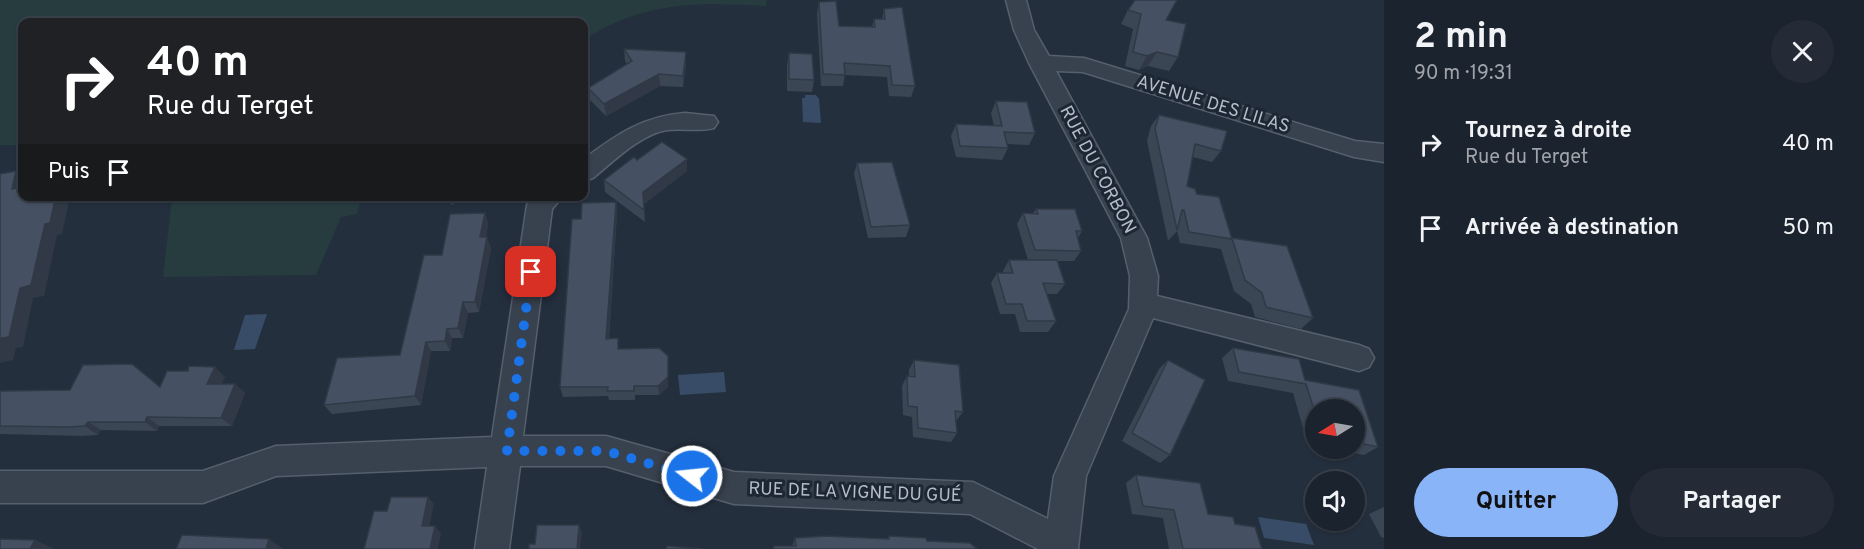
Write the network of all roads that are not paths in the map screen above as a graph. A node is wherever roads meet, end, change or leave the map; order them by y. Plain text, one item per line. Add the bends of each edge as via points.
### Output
1 (1016, 0) edge
2 (1040, 63) junction
3 (706, 122) dead end
4 (1384, 153) edge
5 (588, 169) edge
6 (545, 201) edge
7 (1143, 303) junction
8 (1359, 358) dead end
9 (507, 451) junction
10 (0, 487) edge
11 (1061, 546) edge
12 (492, 549) edge

1 - 2 street, RUE DU CORBON via 1024,30
2 - 4 street, AVENUE DES LILAS via 1084,65 1354,149
2 - 7 street, RUE DU CORBON via 1134,238 1144,276
3 - 5 street via 677,119 644,127
6 - 9 street via 540,205
7 - 8 street via 1205,322
7 - 11 street, RUE DU CORBON via 1070,476
9 - 10 street, RUE DE LA VIGNE DU GUÉ via 276,461 203,487
9 - 11 street, RUE DE LA VIGNE DU GUÉ via 606,451 734,488 973,498
9 - 12 street

